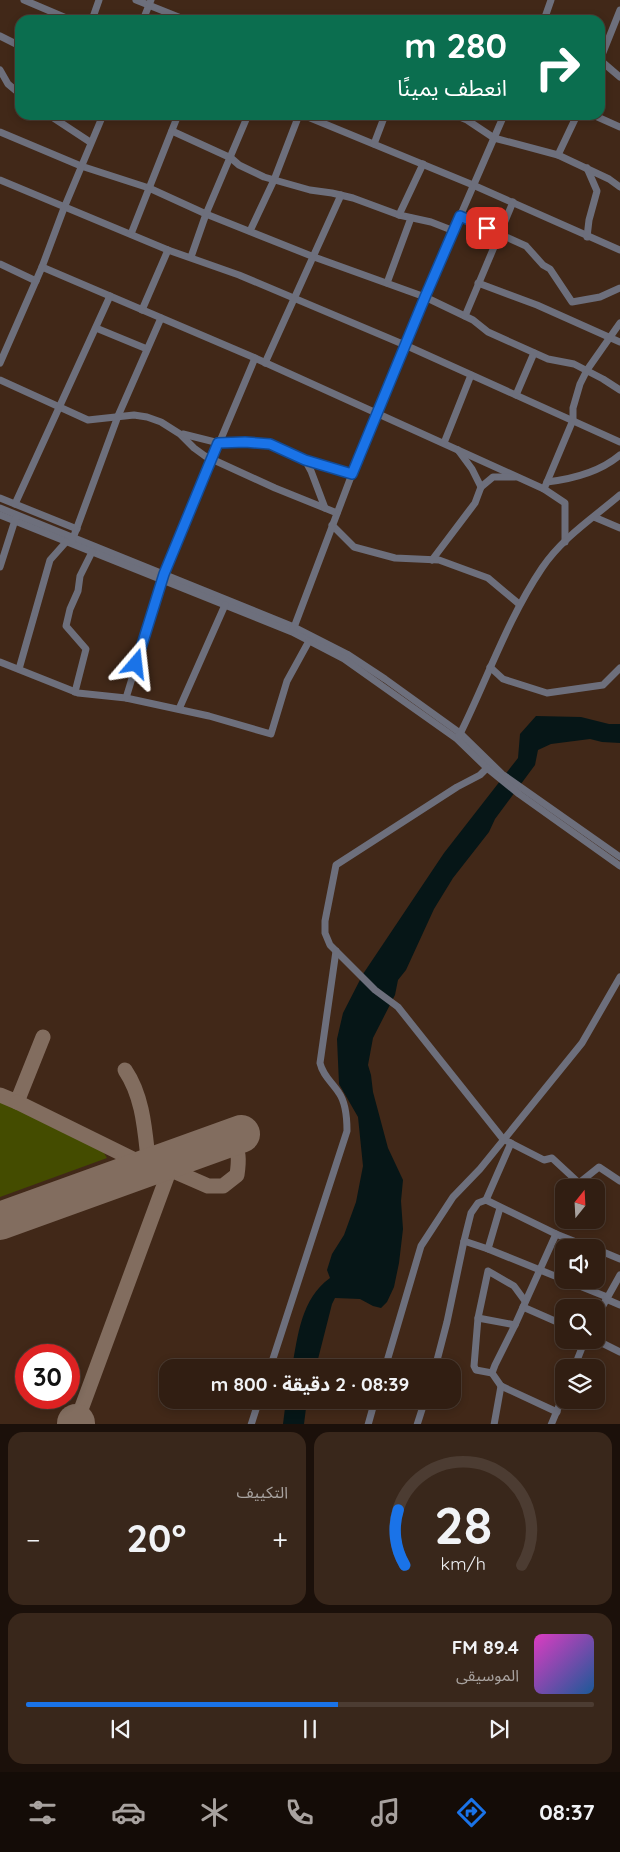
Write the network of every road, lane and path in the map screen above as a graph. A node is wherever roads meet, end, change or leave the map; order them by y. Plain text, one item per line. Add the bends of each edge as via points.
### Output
1 (24, 0) edge
2 (99, 0) edge
3 (136, 0) edge
4 (551, 0) edge
5 (150, 2) edge
6 (620, 10) edge
7 (59, 15) edge
8 (94, 15) edge
9 (145, 15) edge
10 (176, 15) edge
11 (546, 15) edge
12 (618, 22) edge
13 (0, 36) edge
14 (15, 44) edge
15 (605, 49) edge
16 (605, 64) edge
17 (0, 70) edge
18 (620, 77) edge
19 (0, 81) edge
20 (8, 84) junction
21 (15, 90) edge
22 (61, 120) edge
23 (101, 120) edge
24 (176, 120) edge
25 (246, 120) edge
26 (297, 120) edge
27 (315, 120) edge
28 (382, 120) edge
29 (467, 120) edge
30 (502, 120) edge
31 (575, 120) edge
32 (604, 120) edge
33 (620, 127) edge
34 (172, 131) junction
35 (0, 132) edge
36 (494, 138) junction
37 (90, 142) junction
38 (374, 144) junction
39 (558, 154) junction
40 (230, 158) junction
41 (423, 164) junction
42 (81, 166) junction
43 (586, 168) junction
44 (0, 180) edge
45 (274, 180) junction
46 (474, 185) junction
47 (620, 187) edge
48 (149, 188) junction
49 (341, 195) junction
50 (513, 202) junction
51 (64, 208) junction
52 (206, 214) junction
53 (399, 215) junction
54 (460, 216) junction
55 (411, 218) junction
56 (454, 231) junction
57 (250, 232) junction
58 (131, 234) junction
59 (500, 234) junction
60 (587, 236) junction
61 (168, 250) junction
62 (620, 250) edge
63 (191, 257) junction
64 (314, 257) junction
65 (0, 264) edge
66 (42, 268) junction
67 (36, 281) junction
68 (387, 283) junction
69 (478, 283) junction
70 (620, 288) edge
71 (110, 296) junction
72 (425, 297) junction
73 (294, 300) junction
74 (142, 310) junction
75 (465, 316) junction
76 (161, 318) junction
77 (620, 323) edge
78 (96, 328) junction
79 (610, 337) junction
80 (620, 342) edge
81 (405, 345) junction
82 (147, 349) junction
83 (534, 353) junction
84 (255, 358) junction
85 (0, 363) edge
86 (265, 363) junction
87 (587, 370) junction
88 (471, 375) junction
89 (0, 380) edge
90 (620, 390) edge
91 (516, 395) junction
92 (59, 408) junction
93 (378, 413) junction
94 (118, 416) junction
95 (572, 420) junction
96 (180, 434) junction
97 (620, 442) edge
98 (218, 443) junction
99 (444, 443) junction
100 (458, 450) junction
101 (620, 456) edge
102 (212, 459) junction
103 (305, 460) junction
104 (352, 474) junction
105 (518, 477) junction
106 (547, 482) junction
107 (481, 487) junction
108 (544, 489) junction
109 (620, 495) edge
110 (1, 499) edge
111 (16, 504) junction
112 (0, 508) edge
113 (325, 508) junction
114 (338, 513) junction
115 (0, 515) edge
116 (44, 516) junction
117 (594, 517) junction
118 (15, 518) junction
119 (41, 524) junction
120 (332, 525) junction
121 (620, 528) edge
122 (77, 529) junction
123 (70, 541) junction
124 (565, 542) junction
125 (92, 552) junction
126 (432, 560) junction
127 (0, 567) edge
128 (162, 577) junction
129 (519, 604) junction
130 (225, 605) junction
131 (293, 630) junction
132 (308, 641) junction
133 (0, 662) edge
134 (490, 667) junction
135 (620, 668) edge
136 (19, 669) junction
137 (75, 692) junction
138 (126, 698) junction
139 (179, 709) junction
140 (459, 736) junction
141 (487, 768) junction
142 (501, 776) junction
143 (521, 792) junction
144 (620, 857) edge
145 (620, 866) edge
146 (336, 951) junction
147 (620, 977) edge
148 (503, 1139) junction
149 (511, 1143) junction
150 (620, 1181) edge
151 (486, 1200) junction
152 (500, 1208) junction
153 (556, 1234) junction
154 (568, 1239) edge
155 (464, 1241) junction
156 (488, 1249) junction
157 (605, 1253) edge
158 (620, 1259) edge
159 (540, 1271) junction
160 (620, 1274) edge
161 (607, 1298) junction
162 (605, 1302) edge
163 (524, 1304) junction
164 (620, 1305) edge
165 (478, 1318) junction
166 (555, 1320) edge
167 (515, 1325) junction
168 (605, 1344) edge
169 (620, 1352) edge
170 (273, 1359) edge
171 (388, 1359) edge
172 (437, 1359) edge
173 (492, 1373) junction
174 (501, 1386) junction
175 (256, 1409) edge
176 (372, 1409) edge
177 (422, 1409) edge
178 (557, 1409) edge
179 (556, 1412) junction
180 (251, 1424) edge
181 (368, 1424) edge
182 (417, 1424) edge
183 (494, 1424) edge
184 (552, 1424) edge

1 - 7 street
2 - 8 street
3 - 5 street
4 - 11 street
5 - 9 street
5 - 10 street
6 - 12 street
12 - 15 street
13 - 14 street
16 - 18 street
17 - 20 street
19 - 20 street
20 - 21 street
22 - 37 street
23 - 37 street
24 - 34 street
25 - 40 street
26 - 45 street
27 - 38 street
28 - 38 street
29 - 36 street
30 - 36 street
31 - 39 street
32 - 33 street
34 - 40 street
34 - 48 street
35 - 42 street
36 - 39 street
36 - 46 street
37 - 42 street
38 - 41 street
39 - 43 street
40 - 45 street
40 - 52 street
41 - 46 street
41 - 53 street
42 - 48 street
42 - 51 street
43 - 47 street
43 - 60 street via 597,192 588,220
44 - 51 street
45 - 49 street
45 - 57 street
46 - 50 street
46 - 54 street
48 - 52 street
48 - 58 street
49 - 53 street
49 - 64 street
50 - 59 street
50 - 60 street
51 - 58 street
51 - 66 street
52 - 57 street
52 - 63 street
53 - 55 street
54 - 56 street
54 - 59 street
55 - 56 street
55 - 68 street
56 - 72 street
57 - 64 street
58 - 61 street
59 - 69 street
59 - 70 street via 532,250 550,269 572,302
60 - 62 street
61 - 63 street
61 - 74 street
63 - 73 street
64 - 68 street
64 - 73 street
65 - 67 street
66 - 67 street
66 - 71 street
67 - 85 street
68 - 72 street
69 - 75 street
69 - 79 street
71 - 74 street
71 - 78 street
72 - 75 street
72 - 81 street
73 - 81 street
73 - 86 street
74 - 76 street
75 - 83 street via 488,332
76 - 82 street
76 - 84 street
77 - 79 street
78 - 82 street
78 - 92 street
79 - 80 street
79 - 87 street
81 - 88 street
81 - 93 street
82 - 94 street
83 - 87 street
83 - 91 street
84 - 86 street
84 - 98 street
86 - 93 street
87 - 90 street
87 - 95 street via 577,393
88 - 91 street
88 - 99 street
89 - 92 street
91 - 95 street
92 - 94 street via 88,420
92 - 111 street
93 - 99 street
93 - 104 street
94 - 96 street via 147,417
94 - 122 street
95 - 97 street
95 - 106 street
96 - 98 street
96 - 102 street via 199,453
98 - 102 street
98 - 103 street via 270,444
99 - 100 street
100 - 105 street
100 - 107 street
101 - 106 street via 586,474
102 - 113 street
102 - 128 street
103 - 104 street
103 - 113 street
104 - 114 street
105 - 107 street via 493,477
105 - 108 street
106 - 108 street
107 - 126 street via 475,503
108 - 124 street via 565,503
109 - 117 street
110 - 111 street
110 - 112 street
111 - 116 street
112 - 118 street
113 - 114 street
114 - 120 street
115 - 118 street
116 - 119 street
116 - 122 street
117 - 121 street
117 - 124 street
118 - 119 street
118 - 123 street
118 - 127 street
119 - 123 street
120 - 126 street via 354,546 395,558
120 - 131 street
122 - 123 street
123 - 125 street
123 - 128 street
123 - 136 street via 50,560
124 - 129 street
125 - 128 street
125 - 137 street via 80,576 66,626 86,649
126 - 129 street via 488,578
128 - 130 street
128 - 131 street
128 - 138 street
129 - 134 street
130 - 131 street
130 - 139 street
131 - 132 street
131 - 140 street via 347,654 386,679
132 - 139 street via 287,681 271,734
132 - 140 street via 344,658
133 - 136 street
134 - 135 street via 502,679 547,693 603,685
134 - 140 street
136 - 137 street
137 - 138 street
138 - 139 street
140 - 141 street
140 - 142 street
141 - 142 street
141 - 146 street via 336,865 325,921 325,933
142 - 143 street
143 - 144 street
143 - 145 street
146 - 148 street via 398,1008
146 - 170 street via 320,1063 322,1072 339,1094 347,1132
147 - 148 street via 582,1043
148 - 149 street
148 - 171 street via 453,1197 421,1246
149 - 150 street via 544,1160 552,1158 580,1183 599,1167
149 - 151 street
151 - 152 street
151 - 155 street via 478,1203 471,1213
152 - 153 street
152 - 156 street
153 - 154 street
153 - 159 street
155 - 156 street
155 - 172 street
156 - 159 street
157 - 158 street
159 - 161 street
159 - 163 street
160 - 161 street
161 - 162 street
161 - 164 street
163 - 165 street via 514,1286 488,1271
163 - 166 street
163 - 167 street
165 - 167 street
165 - 173 street via 475,1369
167 - 173 street
168 - 169 street
173 - 174 street
174 - 179 street
174 - 183 street
175 - 180 street
176 - 181 street
177 - 182 street
178 - 179 street
179 - 184 street

